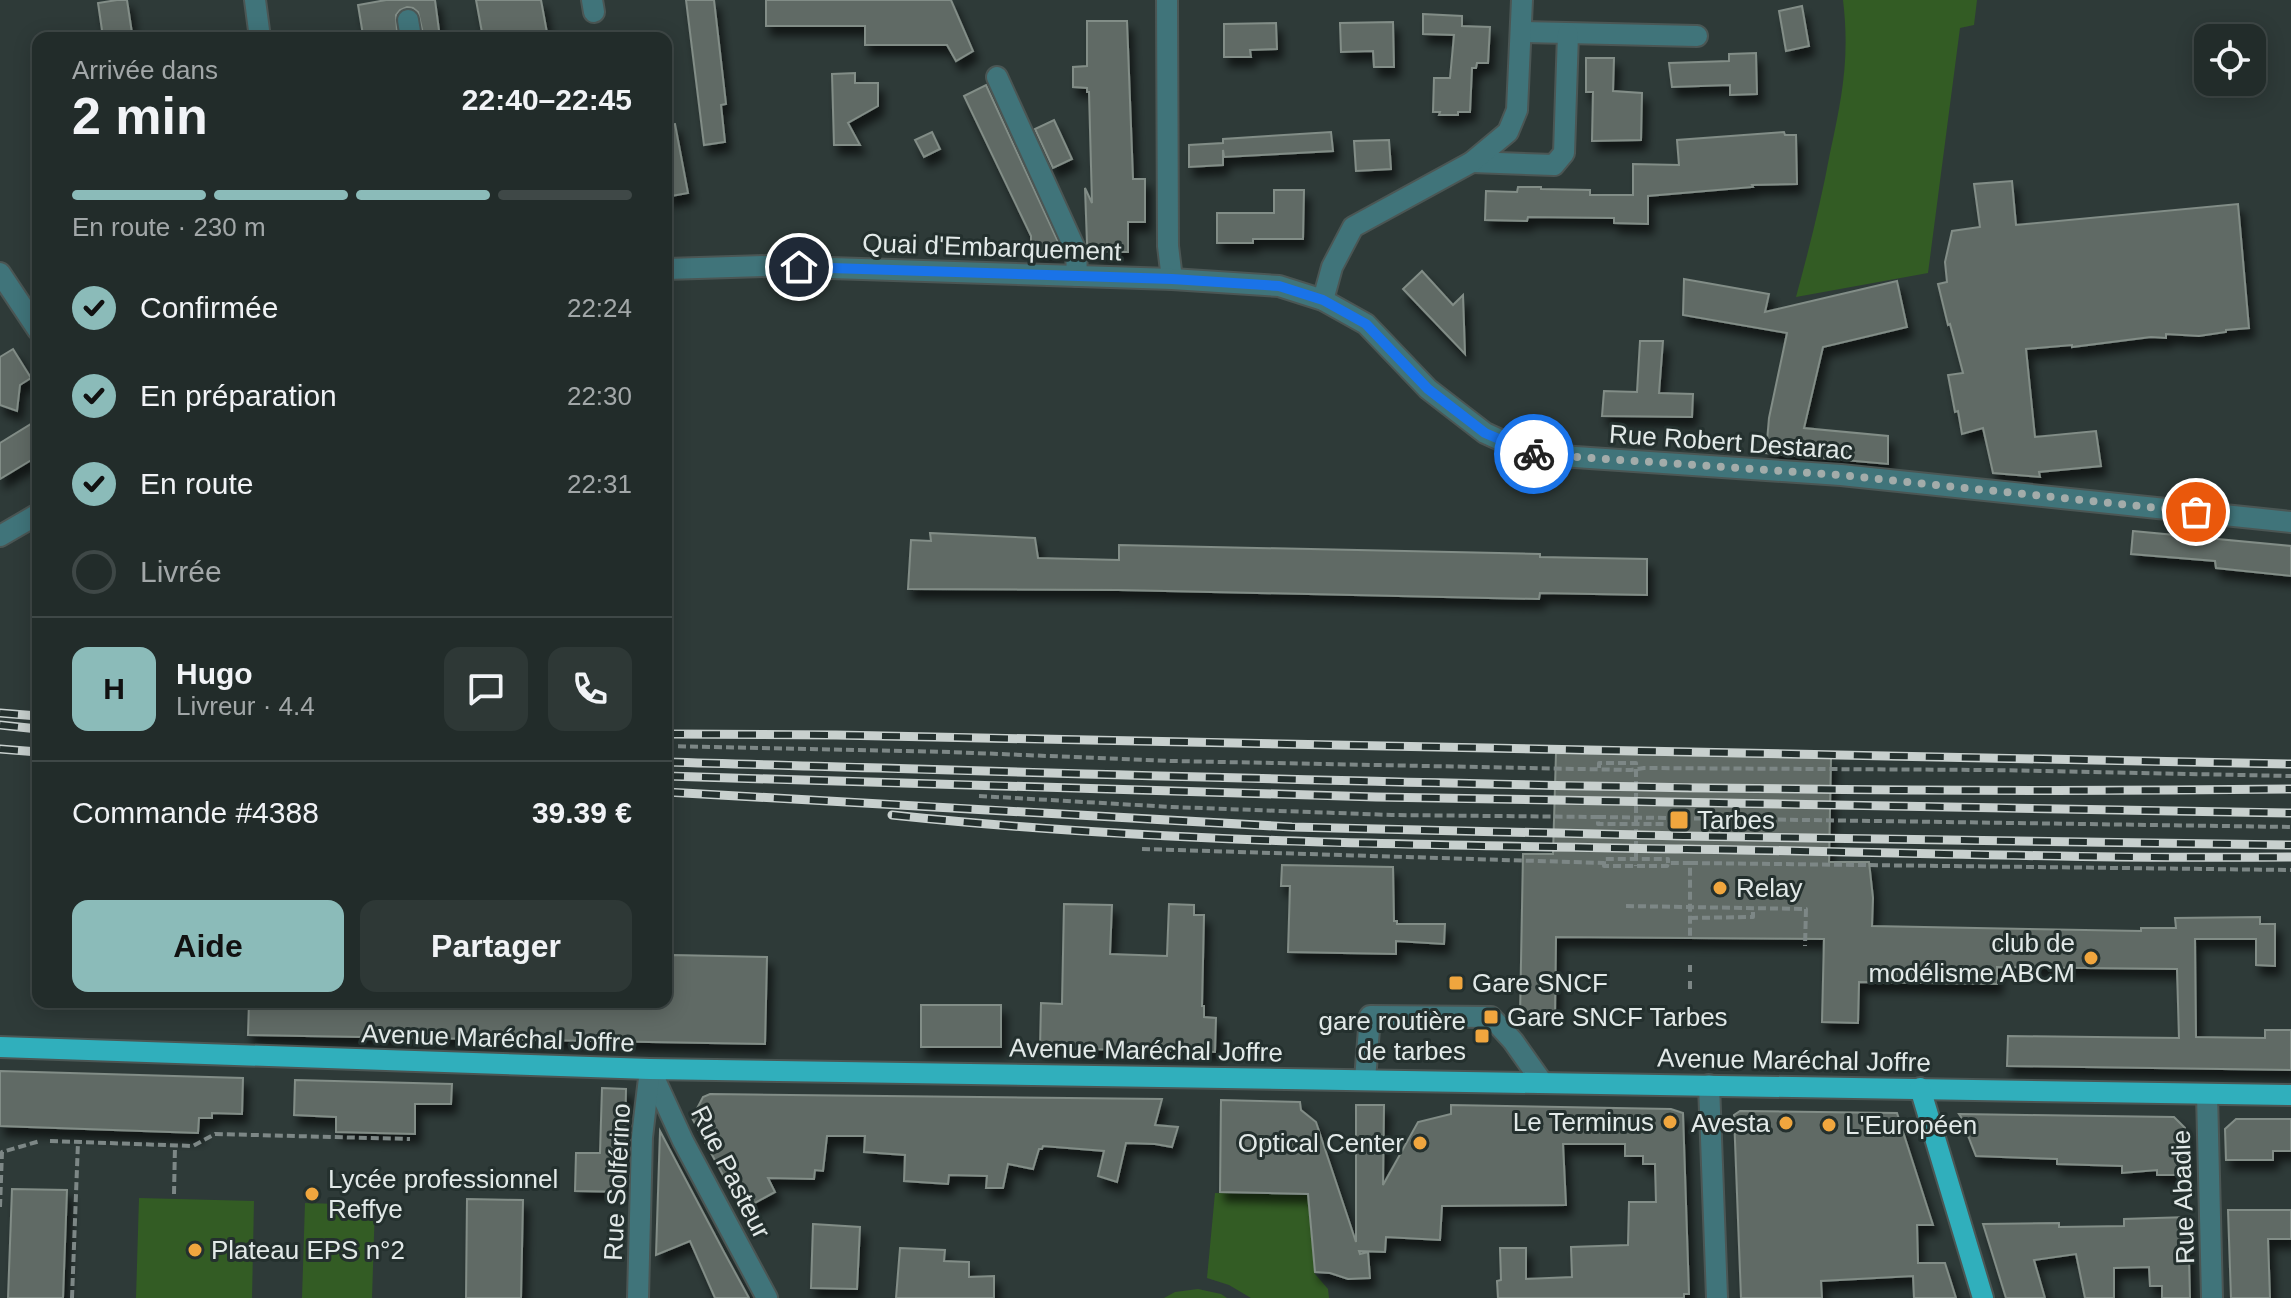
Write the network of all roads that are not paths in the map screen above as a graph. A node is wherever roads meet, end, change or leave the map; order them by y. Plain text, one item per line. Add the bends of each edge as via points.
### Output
1 (255, 0) edge
2 (1167, 0) edge
3 (1522, 0) edge
4 (259, 32) edge
5 (1521, 32) junction
6 (1568, 34) junction
7 (1697, 36) dead end
8 (997, 77) dead end
9 (1472, 162) junction
10 (672, 269) edge
11 (0, 273) edge
12 (1077, 276) junction
13 (1172, 279) junction
14 (1323, 300) junction
15 (32, 321) edge
16 (32, 517) edge
17 (2291, 522) edge
18 (0, 536) edge
19 (0, 1047) edge
20 (650, 1069) junction
21 (1365, 1080) junction
22 (1542, 1082) junction
23 (1709, 1085) junction
24 (1920, 1088) junction
25 (2207, 1094) junction
26 (2291, 1095) edge
27 (638, 1298) edge
28 (767, 1298) edge
29 (1717, 1298) edge
30 (1983, 1298) edge
31 (2212, 1298) edge

1 - 4 street
2 - 13 street
3 - 5 street
5 - 6 street
5 - 9 street via 1517,110 1508,132
6 - 7 street
6 - 9 street via 1564,153 1554,165
8 - 12 street via 1076,251
9 - 14 street via 1353,227 1332,267
10 - 12 street, Quai d'Embarquement via 768,266
11 - 15 street
12 - 13 street, Quai d'Embarquement
13 - 14 street, Rue Robert Destarac via 1279,286
14 - 17 street, Rue Robert Destarac via 1366,324 1428,389 1485,433 1531,454 1841,475
16 - 18 street
19 - 20 main road, Avenue Maréchal Joffre
20 - 21 main road, Avenue Maréchal Joffre
20 - 27 street, Rue Solférino via 642,1137
20 - 28 street, Rue Pasteur
21 - 22 main road, Avenue Maréchal Joffre
21 - 22 street via 1370,1016 1491,1017
22 - 23 main road, Avenue Maréchal Joffre
23 - 24 main road, Avenue Maréchal Joffre
23 - 29 street
24 - 25 main road, Avenue Maréchal Joffre
24 - 30 main road
25 - 26 main road, Avenue Maréchal Joffre
25 - 31 street, Rue Abadie

